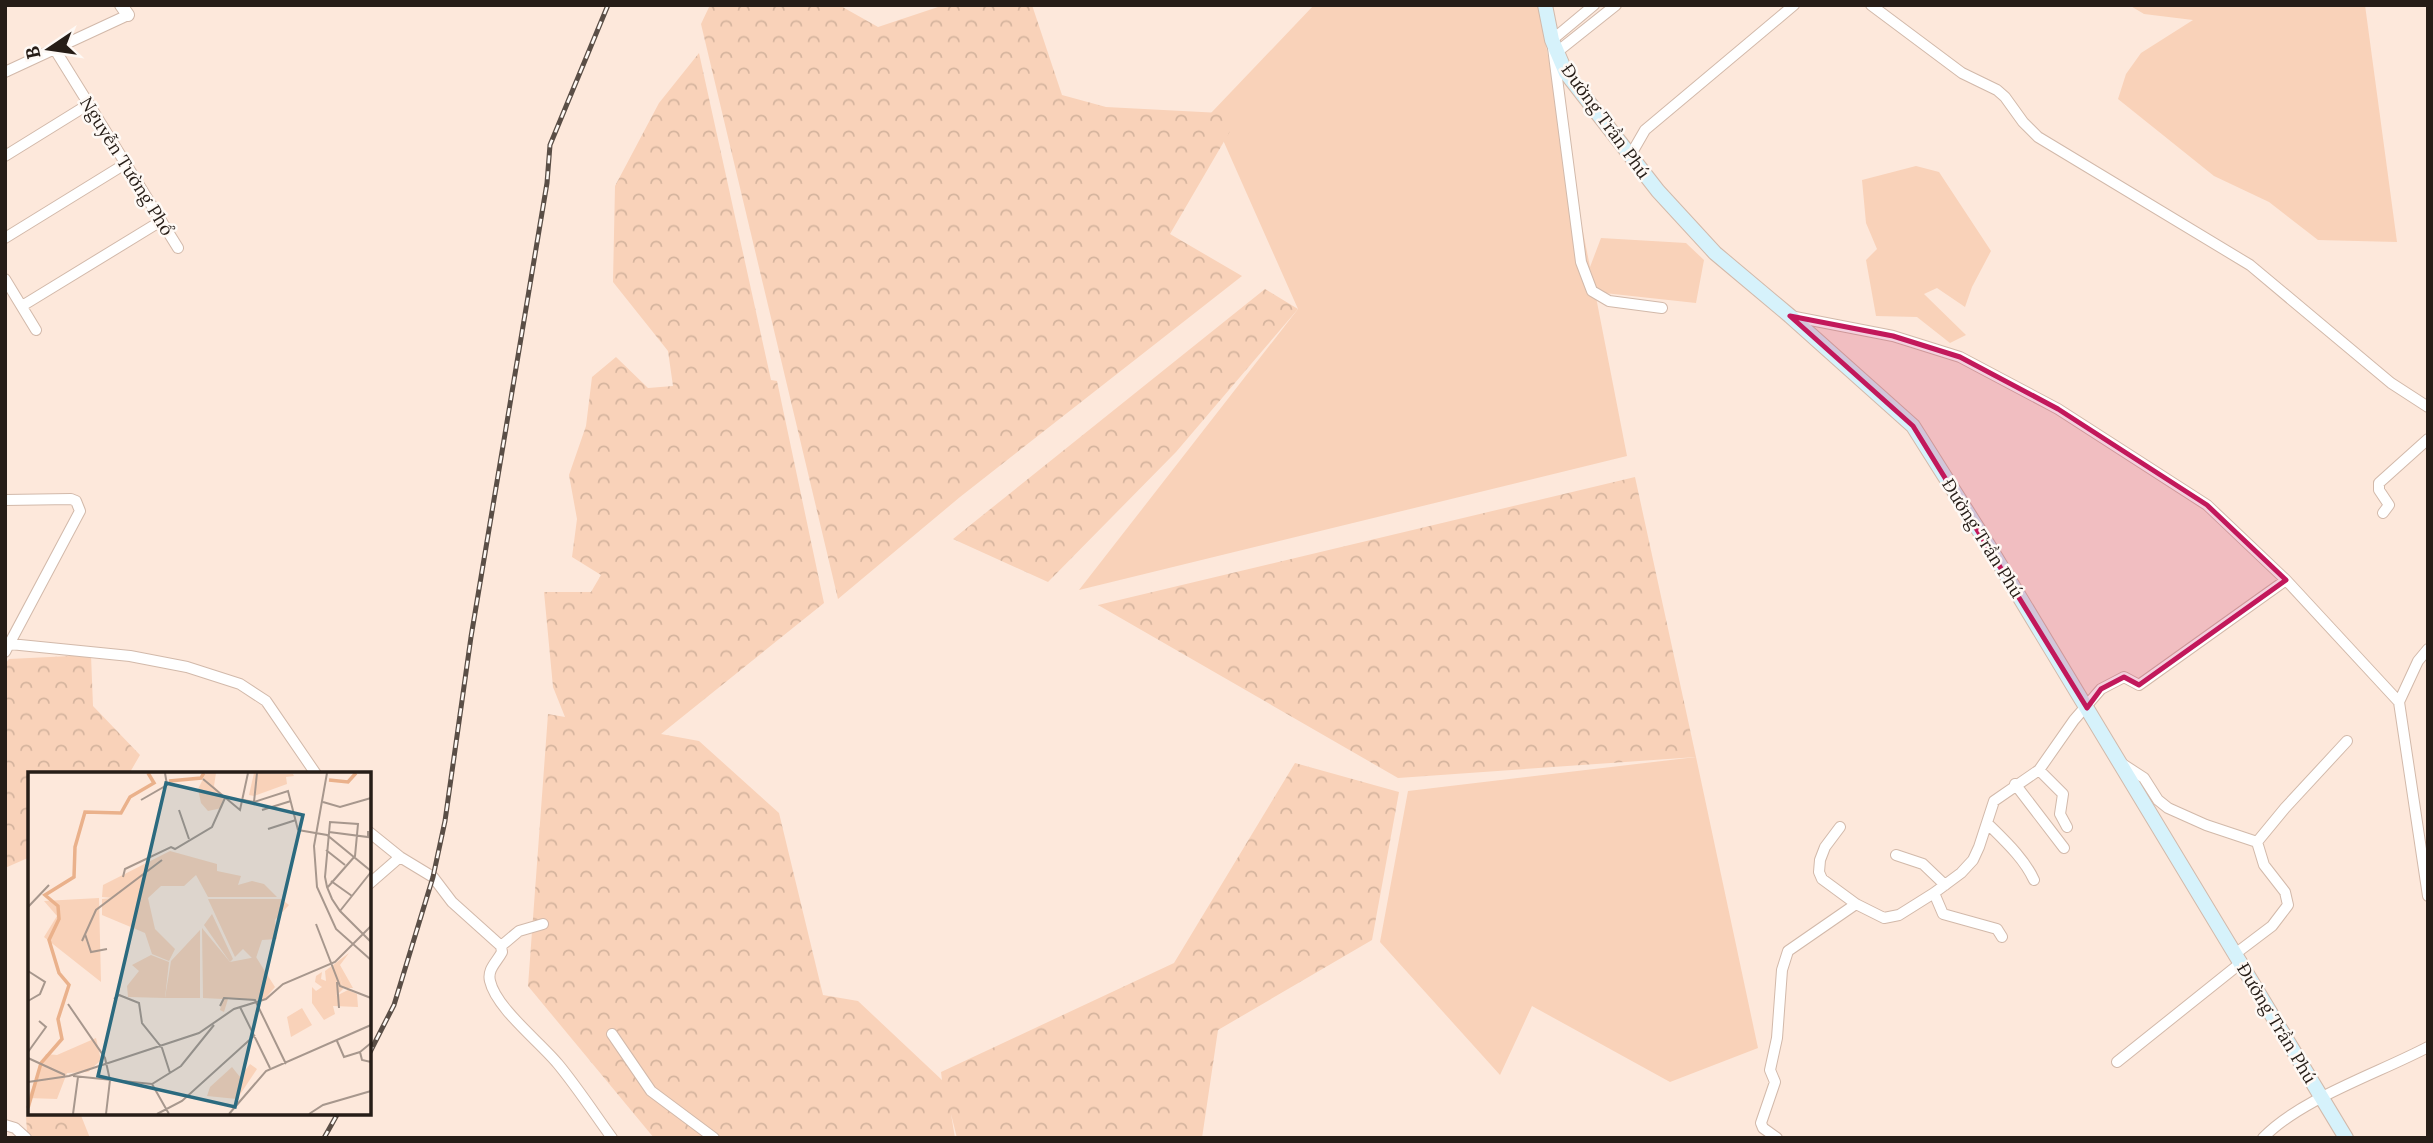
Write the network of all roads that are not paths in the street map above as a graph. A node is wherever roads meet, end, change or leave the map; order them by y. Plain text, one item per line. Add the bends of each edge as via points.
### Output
1 (1545, 5) edge
2 (1594, 5) edge
3 (1616, 5) edge
4 (1794, 5) edge
5 (1871, 5) edge
6 (126, 9) edge
7 (1554, 46) junction
8 (54, 48) junction
9 (5, 72) edge
10 (89, 104) junction
11 (5, 156) edge
12 (1630, 156) junction
13 (125, 164) junction
14 (160, 221) junction
15 (5, 238) edge
16 (178, 248) dead end
17 (5, 279) edge
18 (22, 306) junction
19 (1662, 308) dead end
20 (1790, 316) junction
21 (36, 330) dead end
22 (2428, 407) edge
23 (2428, 439) edge
24 (5, 500) edge
25 (2383, 513) dead end
26 (2286, 580) junction
27 (8, 648) edge
28 (2428, 649) edge
29 (2399, 702) junction
30 (2087, 708) junction
31 (2347, 741) dead end
32 (2121, 764) junction
33 (2039, 770) junction
34 (315, 772) edge
35 (2015, 785) junction
36 (1987, 823) junction
37 (1840, 827) dead end
38 (2067, 827) dead end
39 (371, 834) edge
40 (2257, 842) junction
41 (2064, 848) dead end
42 (1896, 855) dead end
43 (400, 857) junction
44 (2034, 880) dead end
45 (371, 882) edge
46 (1945, 886) junction
47 (1934, 893) junction
48 (2428, 896) edge
49 (1856, 904) junction
50 (543, 924) dead end
51 (2002, 937) dead end
52 (501, 946) junction
53 (2239, 958) junction
54 (612, 1034) dead end
55 (2428, 1047) edge
56 (2117, 1062) dead end
57 (2322, 1098) junction
58 (5, 1125) edge
59 (26, 1138) edge
60 (612, 1138) edge
61 (713, 1138) edge
62 (1777, 1138) edge
63 (2263, 1138) edge
64 (2346, 1138) edge

1 - 7 main road, Đường Trần Phú
2 - 7 street
3 - 7 street
4 - 12 street via 1645,130
5 - 22 street via 1962,73 1997,90 2038,137 2250,265 2391,383
6 - 8 street
7 - 12 main road, Đường Trần Phú via 1566,73
7 - 19 street via 1581,262 1592,291 1609,301
8 - 9 street
8 - 10 street, Nguyễn Tường Phổ
10 - 11 street
10 - 13 street, Nguyễn Tường Phổ
12 - 20 main road, Đường Trần Phú via 1715,253
13 - 14 street, Nguyễn Tường Phổ
13 - 15 street
14 - 16 street, Nguyễn Tường Phổ
14 - 18 street
17 - 18 street
18 - 21 street
20 - 26 street via 1893,335 1972,363 2058,409 2207,505
20 - 30 main road, Đường Trần Phú via 1913,426
23 - 25 street via 2379,483 2389,505
24 - 27 street via 71,499 80,511
26 - 29 street
26 - 30 street via 2140,685 2124,677 2101,689
27 - 34 street via 130,656 240,684 266,701
28 - 29 street
29 - 48 street
30 - 32 main road, Đường Trần Phú
30 - 33 street
31 - 40 street
32 - 40 street via 2144,778 2168,808
32 - 53 main road, Đường Trần Phú
33 - 35 street
33 - 38 street via 2063,794 2060,814
35 - 36 street via 1994,801
35 - 41 street
36 - 44 street
36 - 46 street via 1973,860
37 - 49 street via 1825,847 1819,872 1824,881
39 - 43 street
40 - 53 street via 2264,865 2286,894 2288,905
42 - 46 street via 1923,864
43 - 45 street
43 - 52 street via 433,877 452,902
46 - 47 street
47 - 49 street via 1889,918
47 - 51 street via 1945,916 1997,929
49 - 62 street via 1785,956 1770,1070 1775,1082 1760,1123
50 - 52 street via 519,931
52 - 60 street via 489,974 492,987 513,1017 557,1063
53 - 56 street
53 - 57 main road, Đường Trần Phú
54 - 61 street via 651,1091
55 - 57 street
57 - 63 street
57 - 64 main road, Đường Trần Phú
58 - 59 street

